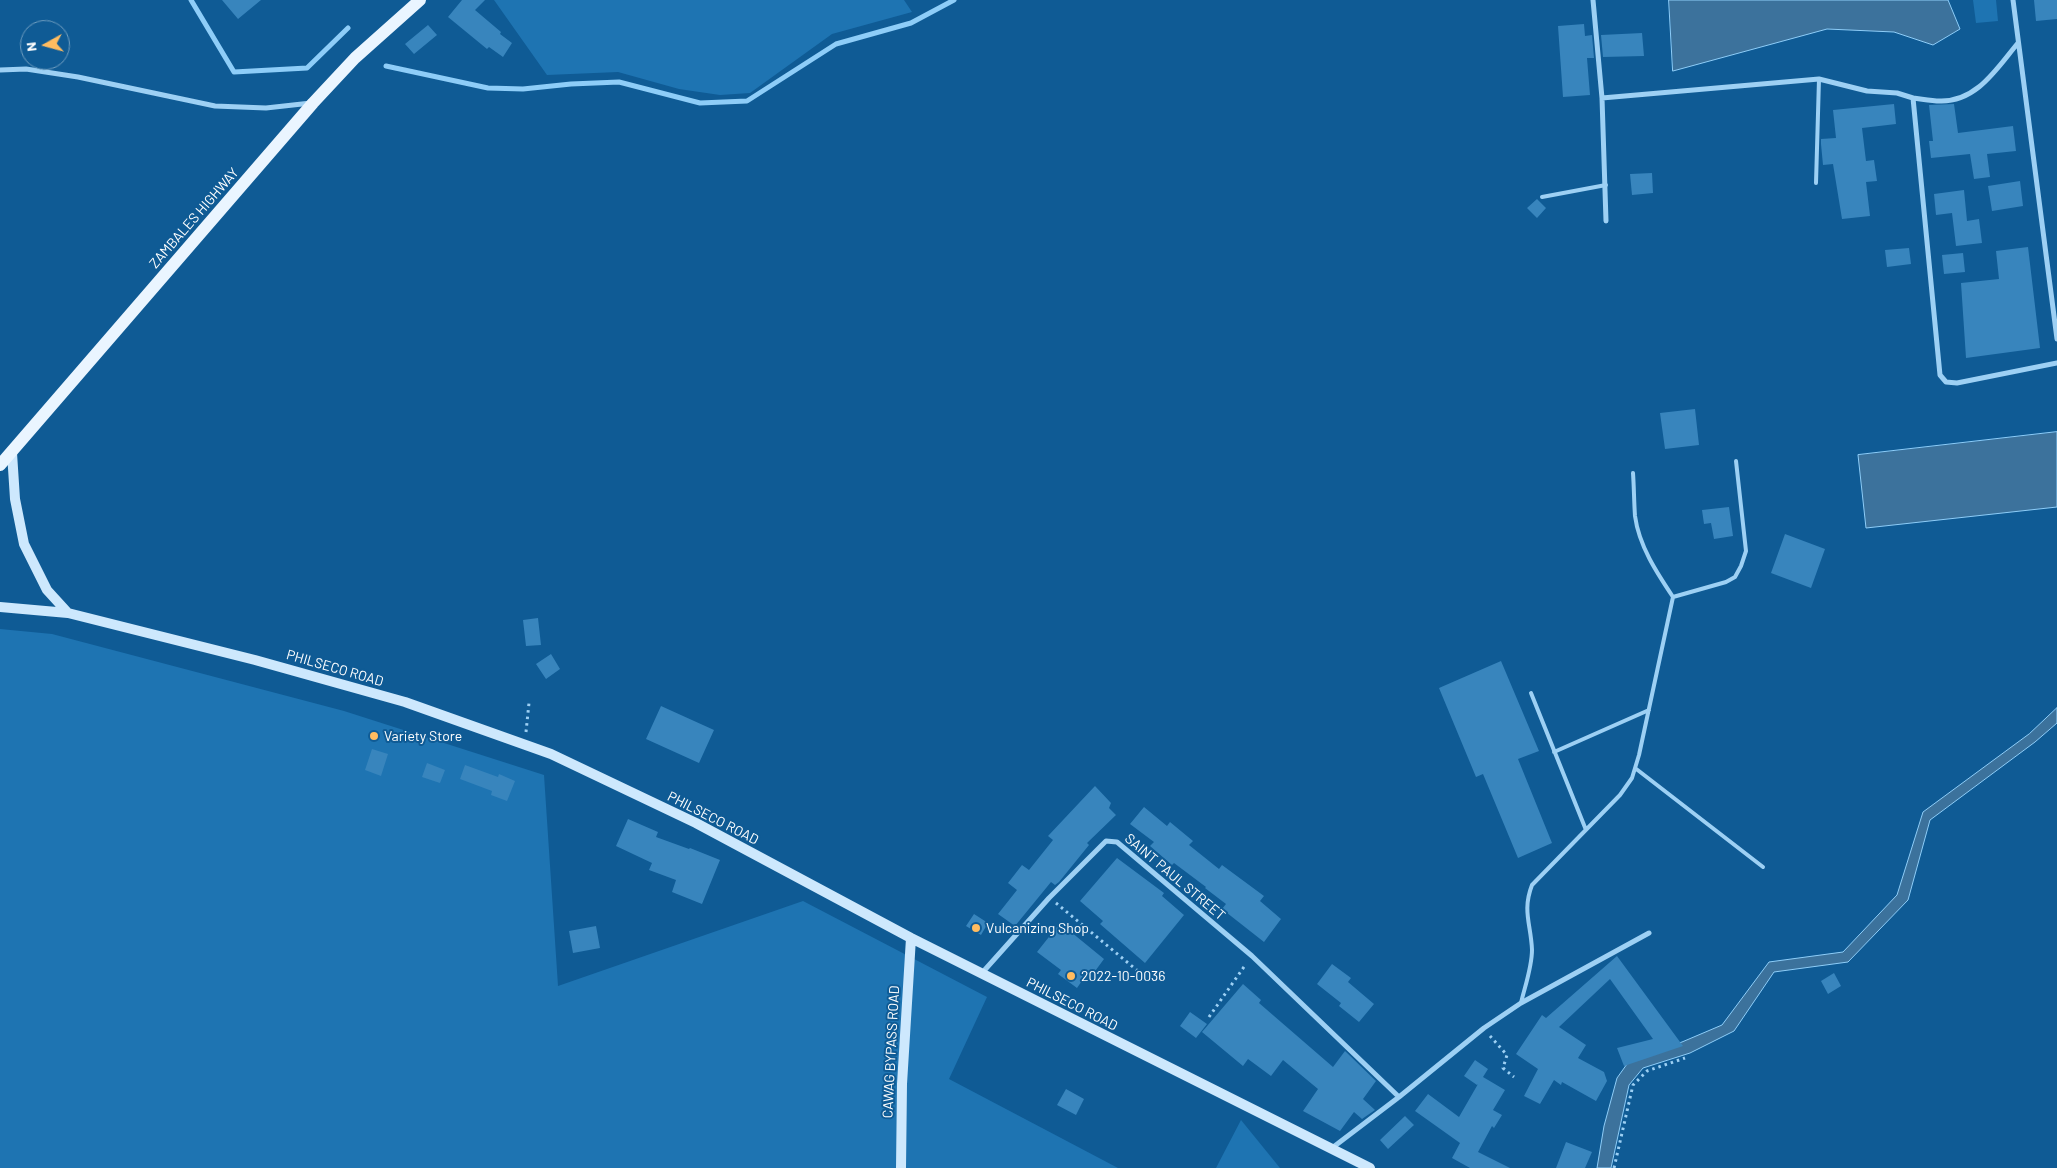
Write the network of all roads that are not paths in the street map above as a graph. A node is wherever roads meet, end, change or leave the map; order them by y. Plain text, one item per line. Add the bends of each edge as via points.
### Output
1 (420, 0) edge
2 (1593, 0) edge
3 (2014, 0) edge
4 (2018, 43) junction
5 (0, 70) edge
6 (1819, 79) junction
7 (1602, 98) junction
8 (1913, 98) junction
9 (313, 103) junction
10 (1816, 183) dead end
11 (1606, 185) junction
12 (1542, 197) dead end
13 (1606, 221) dead end
14 (2057, 339) edge
15 (2057, 364) edge
16 (6, 456) edge
17 (1736, 460) dead end
18 (0, 464) edge
19 (1634, 473) dead end
20 (1673, 598) junction
21 (0, 607) edge
22 (68, 613) junction
23 (1531, 694) dead end
24 (1649, 710) junction
25 (1554, 752) junction
26 (1635, 768) junction
27 (1586, 830) junction
28 (1763, 867) dead end
29 (1649, 933) dead end
30 (911, 938) junction
31 (982, 973) junction
32 (1522, 1003) junction
33 (1399, 1097) junction
34 (1332, 1148) junction
35 (901, 1168) edge
36 (1370, 1168) edge

1 - 9 main road, ZAMBALES HIGHWAY via 355,58
2 - 7 street
3 - 4 street
4 - 8 street via 1976,91 1941,101
4 - 14 street
5 - 9 street via 26,69 215,106 266,108
6 - 7 street
6 - 8 street via 1867,92
6 - 10 lane
7 - 11 street
8 - 15 street via 1940,375 1946,382 1957,383
9 - 16 main road, ZAMBALES HIGHWAY
11 - 12 lane
11 - 13 street
16 - 18 main road, ZAMBALES HIGHWAY
16 - 22 street via 24,544 47,590
17 - 20 lane via 1746,551 1741,566 1736,576 1726,582
19 - 20 lane via 1636,518 1641,538 1654,568
20 - 24 lane
21 - 22 street, PHILSECO ROAD
22 - 30 street, PHILSECO ROAD via 405,702 551,754 696,823
23 - 25 lane
24 - 25 lane
24 - 26 lane
25 - 27 lane
26 - 27 lane via 1620,795
26 - 28 lane
27 - 32 lane via 1532,885 1527,899 1527,915 1532,950
29 - 32 street
30 - 31 street, PHILSECO ROAD
30 - 35 street, CAWAG BYPASS ROAD via 902,1084
31 - 33 street, SAINT PAUL STREET via 1106,841 1118,842 1252,956
31 - 34 street, PHILSECO ROAD
32 - 33 street via 1484,1028
33 - 34 street
34 - 36 street, PHILSECO ROAD

